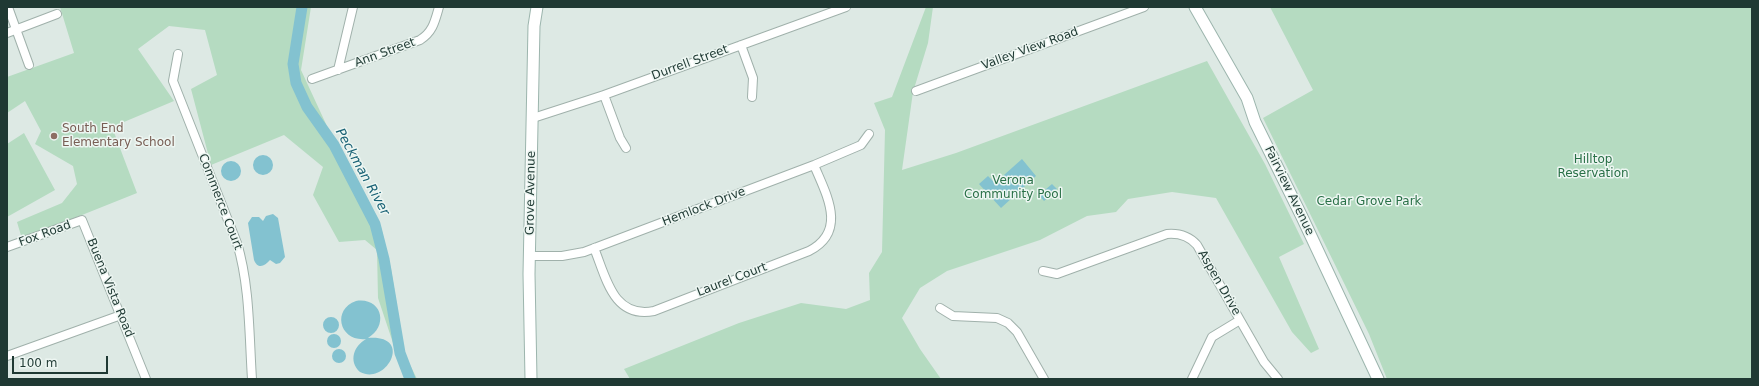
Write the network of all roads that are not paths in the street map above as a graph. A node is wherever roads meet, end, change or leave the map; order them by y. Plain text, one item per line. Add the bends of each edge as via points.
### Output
1 (8, 7) edge
2 (353, 7) edge
3 (439, 7) edge
4 (536, 7) edge
5 (846, 7) edge
6 (1144, 7) edge
7 (1195, 7) edge
8 (57, 14) dead end
9 (16, 29) junction
10 (7, 33) edge
11 (741, 45) junction
12 (178, 54) dead end
13 (29, 65) dead end
14 (338, 70) junction
15 (312, 79) dead end
16 (916, 91) dead end
17 (604, 95) junction
18 (752, 97) dead end
19 (533, 118) junction
20 (869, 134) dead end
21 (626, 148) dead end
22 (814, 165) junction
23 (82, 220) joint
24 (7, 248) edge
25 (594, 248) junction
26 (530, 256) junction
27 (1043, 270) dead end
28 (940, 308) dead end
29 (121, 315) junction
30 (1240, 320) junction
31 (7, 356) edge
32 (146, 379) edge
33 (252, 379) edge
34 (531, 379) edge
35 (1044, 379) edge
36 (1192, 379) edge
37 (1278, 379) edge
38 (1378, 379) edge

1 - 9 street
2 - 14 street
3 - 14 street, Ann Street via 433,28 424,38
4 - 19 main road, Grove Avenue
5 - 11 street, Durrell Street
6 - 16 street, Valley View Road
7 - 38 main road, Fairview Avenue via 1247,98 1255,122
8 - 9 street
9 - 10 street
9 - 13 street
11 - 17 street, Durrell Street
11 - 18 street via 753,78
12 - 33 street, Commerce Court via 173,81 241,256
14 - 15 street, Ann Street
17 - 19 street, Durrell Street
17 - 21 street
19 - 26 main road, Grove Avenue
20 - 22 street, Hemlock Drive via 861,145
22 - 25 street, Hemlock Drive
22 - 25 street, Laurel Court via 832,216 828,232 818,245 661,308 642,312 631,310 621,304 611,291
23 - 24 street, Fox Road
23 - 29 street, Buena Vista Road
25 - 26 street, Hemlock Drive via 571,255
26 - 34 main road, Grove Avenue
27 - 30 street, Aspen Drive via 1057,274 1167,234 1181,235 1190,238 1197,245
28 - 35 street via 953,316 997,318 1008,323 1017,332
29 - 31 street
29 - 32 street, Buena Vista Road
30 - 36 street via 1212,337
30 - 37 street, Aspen Drive via 1264,362

